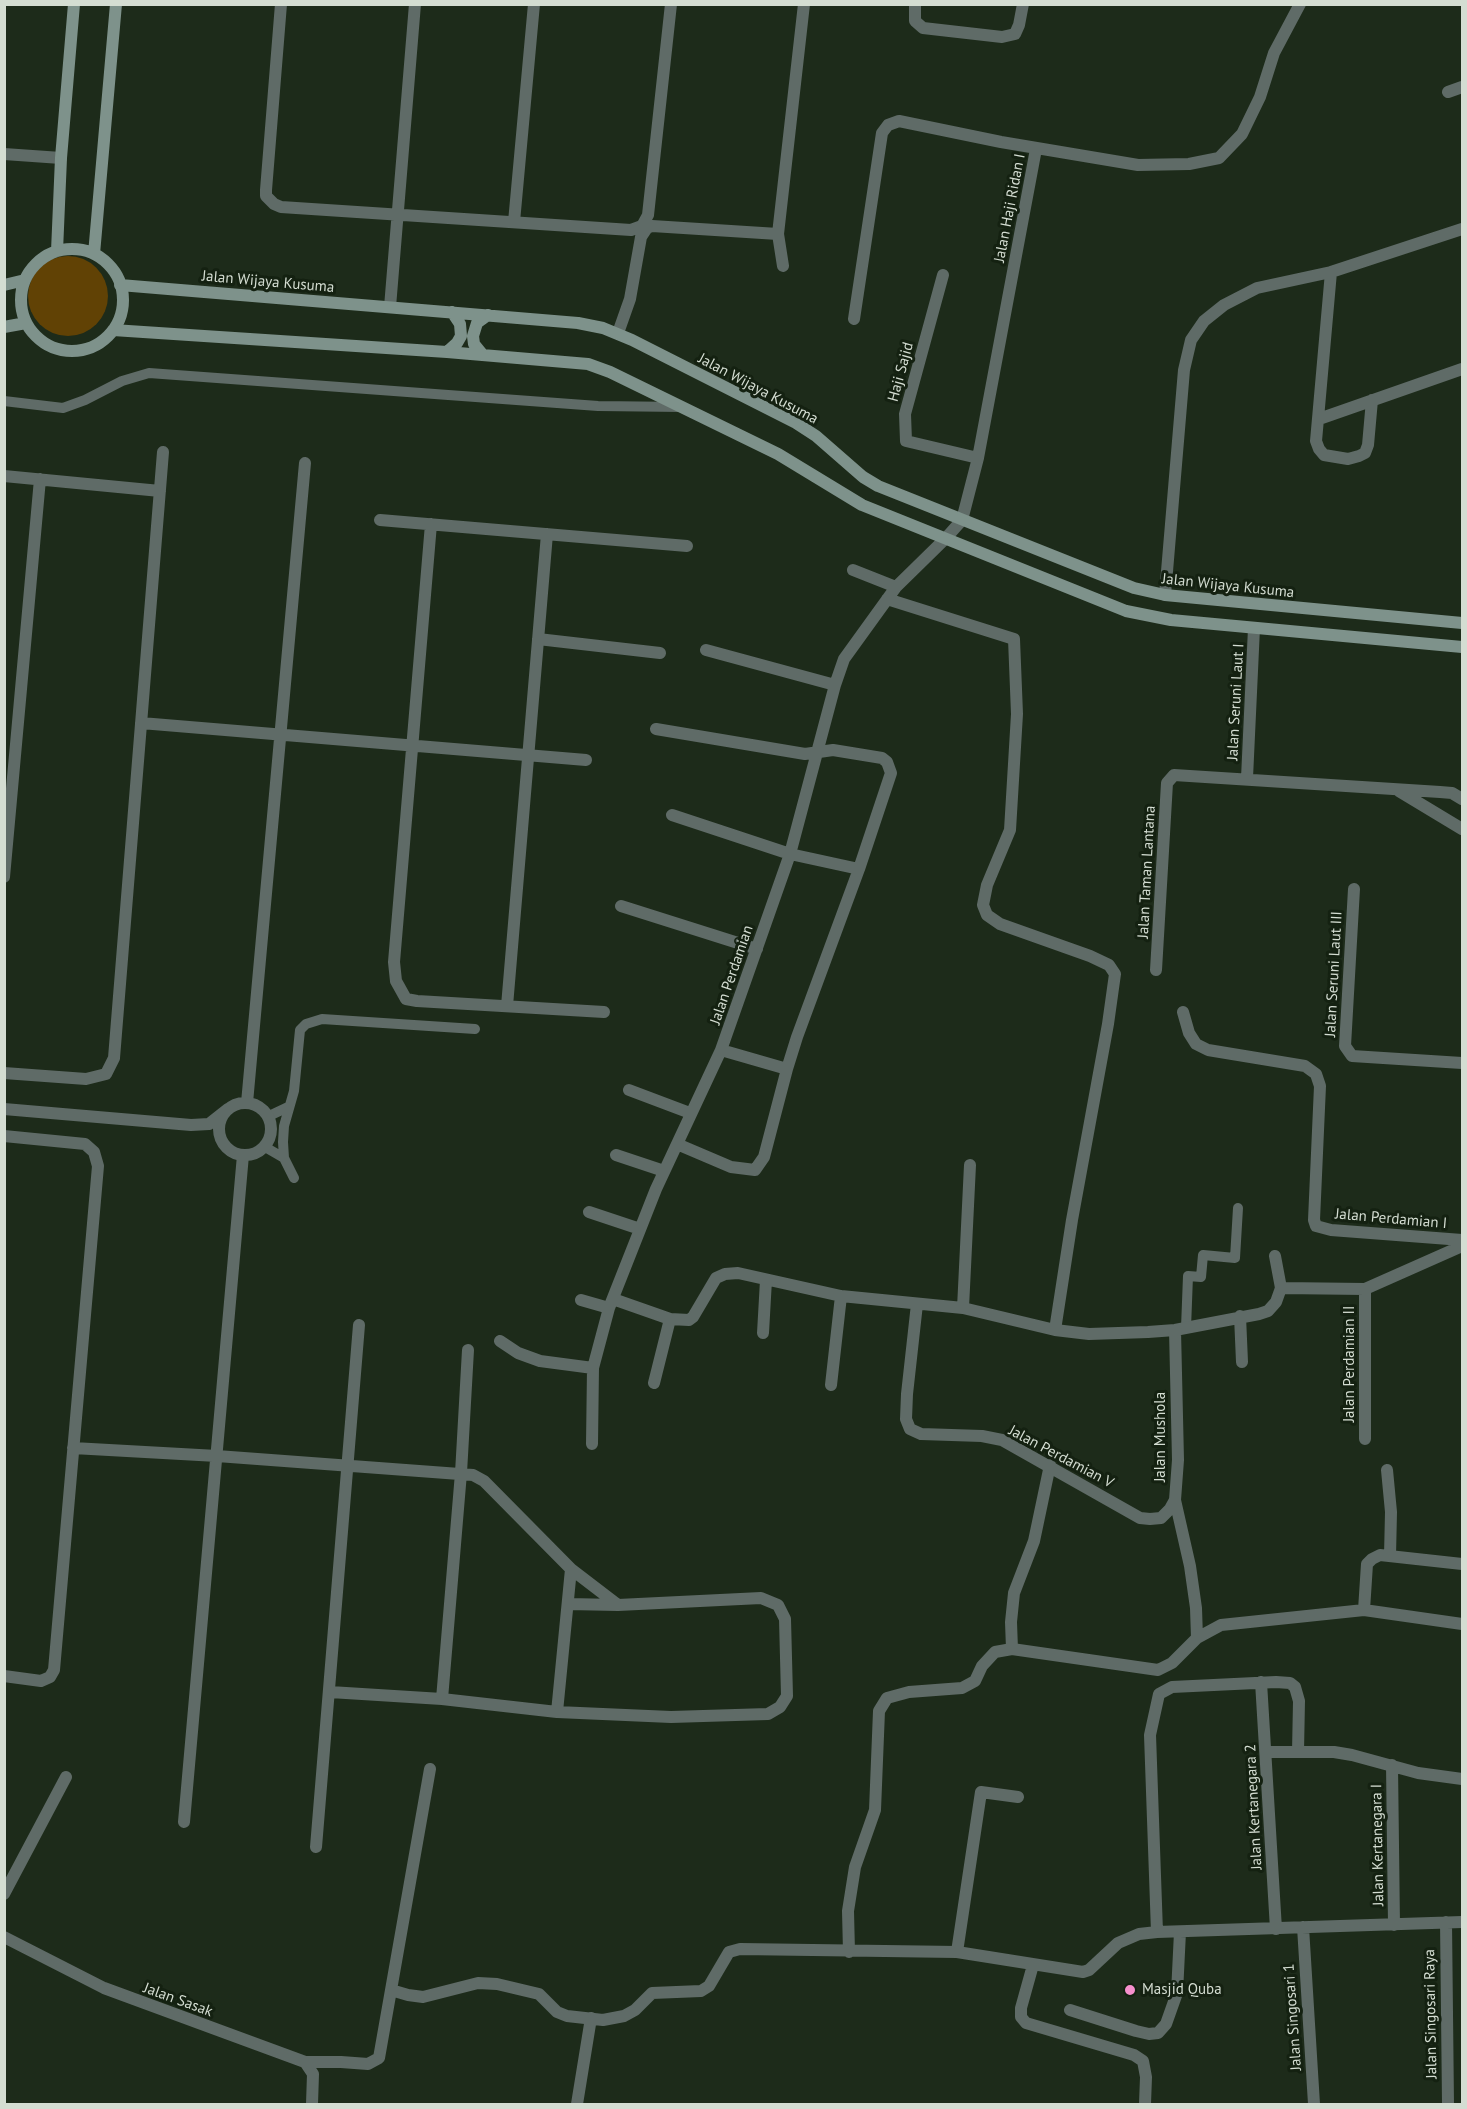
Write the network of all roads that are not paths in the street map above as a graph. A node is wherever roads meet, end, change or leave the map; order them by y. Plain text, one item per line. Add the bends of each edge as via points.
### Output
1 (74, 4) edge
2 (116, 4) edge
3 (281, 4) edge
4 (415, 4) edge
5 (534, 4) edge
6 (671, 4) edge
7 (804, 4) edge
8 (915, 4) edge
9 (1023, 4) edge
10 (1300, 4) edge
11 (1462, 87) edge
12 (1448, 92) dead end
13 (1036, 149) junction
14 (4, 154) edge
15 (61, 158) junction
16 (398, 214) junction
17 (514, 222) junction
18 (1462, 229) edge
19 (778, 234) junction
20 (57, 251) junction
21 (94, 254) junction
22 (783, 266) dead end
23 (1331, 272) junction
24 (943, 274) dead end
25 (25, 280) junction
26 (4, 285) edge
27 (120, 285) junction
28 (390, 307) junction
29 (452, 312) junction
30 (488, 315) junction
31 (854, 319) dead end
32 (26, 323) junction
33 (4, 327) edge
34 (113, 330) junction
35 (618, 333) junction
36 (447, 352) junction
37 (483, 355) junction
38 (1462, 369) edge
39 (1372, 400) junction
40 (4, 401) edge
41 (682, 407) junction
42 (1319, 419) junction
43 (163, 452) dead end
44 (978, 458) junction
45 (305, 464) dead end
46 (4, 476) edge
47 (40, 479) junction
48 (160, 492) junction
49 (962, 519) junction
50 (380, 520) dead end
51 (431, 524) junction
52 (547, 534) junction
53 (946, 538) junction
54 (687, 546) dead end
55 (852, 570) dead end
56 (896, 587) junction
57 (1165, 596) junction
58 (887, 599) junction
59 (1462, 624) edge
60 (1254, 628) junction
61 (538, 639) junction
62 (1462, 647) edge
63 (705, 650) dead end
64 (660, 653) dead end
65 (835, 685) junction
66 (141, 723) junction
67 (656, 729) dead end
68 (279, 735) junction
69 (412, 746) junction
70 (817, 753) junction
71 (528, 756) junction
72 (586, 760) dead end
73 (1171, 776) joint
74 (1247, 778) junction
75 (1398, 790) junction
76 (1462, 799) edge
77 (672, 815) dead end
78 (1462, 829) edge
79 (790, 854) junction
80 (859, 869) junction
81 (4, 877) edge
82 (1354, 889) dead end
83 (621, 906) dead end
84 (757, 949) junction
85 (1156, 970) dead end
86 (507, 1006) junction
87 (604, 1012) dead end
88 (1183, 1012) dead end
89 (475, 1029) dead end
90 (721, 1050) junction
91 (1462, 1063) edge
92 (787, 1069) junction
93 (4, 1073) edge
94 (629, 1089) dead end
95 (247, 1102) junction
96 (288, 1107) junction
97 (4, 1109) edge
98 (228, 1109) junction
99 (690, 1113) junction
100 (268, 1116) junction
101 (191, 1125) junction
102 (4, 1136) edge
103 (677, 1144) junction
104 (264, 1147) junction
105 (227, 1148) junction
106 (243, 1155) junction
107 (616, 1155) dead end
108 (284, 1158) junction
109 (970, 1165) dead end
110 (664, 1171) junction
111 (294, 1178) dead end
112 (1238, 1208) dead end
113 (589, 1212) dead end
114 (640, 1229) junction
115 (1462, 1240) edge
116 (1462, 1246) edge
117 (1275, 1256) dead end
118 (766, 1280) junction
119 (1281, 1288) junction
120 (1365, 1288) junction
121 (841, 1296) junction
122 (580, 1300) dead end
123 (611, 1304) junction
124 (917, 1304) junction
125 (963, 1308) junction
126 (1240, 1316) junction
127 (670, 1318) junction
128 (359, 1325) dead end
129 (1181, 1329) junction
130 (1055, 1330) junction
131 (763, 1333) dead end
132 (500, 1341) dead end
133 (468, 1350) dead end
134 (1242, 1362) dead end
135 (593, 1368) junction
136 (654, 1383) dead end
137 (831, 1384) dead end
138 (1365, 1439) dead end
139 (592, 1444) dead end
140 (73, 1448) junction
141 (217, 1456) junction
142 (348, 1465) junction
143 (1050, 1465) junction
144 (1387, 1470) dead end
145 (461, 1473) junction
146 (1175, 1500) junction
147 (1140, 1518) joint
148 (1390, 1556) junction
149 (1462, 1564) edge
150 (571, 1569) junction
151 (568, 1604) junction
152 (618, 1605) junction
153 (1364, 1610) junction
154 (1462, 1623) edge
155 (1197, 1638) junction
156 (1012, 1649) junction
157 (4, 1676) edge
158 (1261, 1682) junction
159 (330, 1692) junction
160 (442, 1699) junction
161 (557, 1712) junction
162 (1266, 1752) junction
163 (1298, 1752) junction
164 (1392, 1765) junction
165 (430, 1769) dead end
166 (66, 1777) dead end
167 (1462, 1779) edge
168 (1018, 1797) dead end
169 (184, 1822) dead end
170 (316, 1847) dead end
171 (4, 1894) edge
172 (1446, 1922) junction
173 (1462, 1922) edge
174 (1394, 1925) junction
175 (1303, 1927) junction
176 (1276, 1929) junction
177 (1157, 1932) junction
178 (1180, 1932) junction
179 (4, 1937) edge
180 (849, 1952) junction
181 (957, 1952) junction
182 (1033, 1965) junction
183 (391, 1990) junction
184 (1070, 2010) dead end
185 (591, 2018) junction
186 (305, 2062) junction
187 (312, 2104) edge
188 (577, 2104) edge
189 (1145, 2104) edge
190 (1314, 2104) edge
191 (1448, 2104) edge

1 - 15 street
2 - 21 street
3 - 16 street via 267,196 281,207
4 - 16 street
5 - 17 street
6 - 17 street via 644,223 631,231
7 - 19 street
8 - 9 street via 915,21 922,28 1002,37 1015,34
10 - 13 street, Jalan Haji Ridan I via 1274,53 1260,97 1242,134 1219,158 1189,164 1138,165
11 - 12 street
13 - 31 street via 899,121 888,125 882,133
13 - 44 street, Jalan Haji Ridan I
14 - 15 street
15 - 20 street
16 - 17 street
16 - 28 street
18 - 23 street
19 - 22 street
19 - 35 street via 647,228 641,237 630,299
20 - 21 street via 82,250
20 - 25 street via 38,262
21 - 27 street via 111,267
23 - 42 street
23 - 57 street via 1257,288 1217,310 1191,340 1184,370
24 - 44 street, Haji Sajid via 905,414 906,441
25 - 26 street
25 - 32 street via 21,309
27 - 28 street, Jalan Wijaya Kusuma
27 - 34 street via 123,304
28 - 29 street, Jalan Wijaya Kusuma
29 - 30 street, Jalan Wijaya Kusuma
29 - 36 street via 460,324 461,336
30 - 35 street, Jalan Wijaya Kusuma via 578,323
30 - 37 street via 477,323 472,336
32 - 33 street
32 - 34 street via 46,345 75,352 103,341
34 - 36 street
35 - 49 street, Jalan Wijaya Kusuma via 796,423 878,486
36 - 37 street
37 - 41 street via 598,367
38 - 39 street
39 - 42 street
39 - 42 street via 1368,445 1359,456 1348,459 1324,455 1316,441
40 - 41 lane via 63,408 149,373 598,406
41 - 53 street via 778,454 862,505
43 - 48 street
44 - 49 street, Jalan Haji Ridan I
45 - 68 street
46 - 47 street
47 - 48 street
47 - 81 street
48 - 66 street
49 - 53 street, Jalan Perdamian
49 - 57 street, Jalan Wijaya Kusuma via 1134,588
50 - 51 street
51 - 52 street
51 - 69 street
52 - 54 street
52 - 61 street
53 - 56 street, Jalan Perdamian
53 - 60 street via 1141,615
55 - 56 street
56 - 58 street, Jalan Perdamian
57 - 59 street, Jalan Wijaya Kusuma
58 - 65 street, Jalan Perdamian via 844,659
58 - 130 street via 1014,639 1017,714 1010,830 987,885 983,905 987,915 1000,924 1090,956 1109,965 1115,974
60 - 62 street
60 - 74 street, Jalan Seruni Laut I
61 - 64 street
61 - 71 street
63 - 65 street
65 - 70 street, Jalan Perdamian
66 - 68 street
66 - 93 street via 114,1058 106,1074 86,1079
67 - 70 street
68 - 69 street
68 - 95 street
69 - 71 street
69 - 86 street via 394,962 396,981 406,999
70 - 79 street, Jalan Perdamian
70 - 80 street via 833,750 882,758 890,767 890,778
71 - 72 street
71 - 86 street
73 - 74 street, Jalan Seruni Laut I
73 - 85 street, Jalan Taman Lantana via 1167,783
74 - 75 street, Jalan Seruni Laut I
75 - 76 street, Jalan Seruni Laut I via 1452,793
75 - 78 street, Jalan Seruni Laut I
77 - 79 street
79 - 80 street
79 - 84 street, Jalan Perdamian
80 - 92 street
82 - 91 street, Jalan Seruni Laut III via 1345,1046 1352,1056
83 - 84 street
84 - 90 street, Jalan Perdamian
86 - 87 street
88 - 115 street, Jalan Perdamian I via 1196,1044 1208,1050 1305,1065 1316,1074 1320,1086 1316,1226
89 - 96 lane via 322,1019 306,1024 300,1030 294,1091
90 - 92 street
90 - 99 street, Jalan Perdamian
92 - 103 street via 769,1143 755,1170 731,1167
94 - 99 street
95 - 98 street
95 - 100 street
96 - 100 lane
96 - 108 lane
97 - 101 street
98 - 101 street via 209,1124
98 - 105 street via 219,1127
99 - 103 street, Jalan Perdamian
100 - 104 street via 271,1136
101 - 105 street via 209,1130
102 - 140 street via 86,1144 94,1152 98,1166
103 - 110 street, Jalan Perdamian
104 - 106 street via 254,1155
104 - 108 lane
105 - 106 street
106 - 141 street
107 - 110 street
108 - 111 lane
109 - 125 street
110 - 114 street, Jalan Perdamian
112 - 129 lane via 1235,1258 1203,1255 1201,1277 1188,1276
113 - 114 street
114 - 123 street, Jalan Perdamian
116 - 120 street
117 - 119 street
118 - 121 street
118 - 127 street via 725,1274 716,1278 693,1317
118 - 131 street
119 - 120 street
119 - 126 street via 1268,1311
120 - 138 street, Jalan Perdamian II
121 - 124 street
121 - 137 street
122 - 123 street
123 - 127 street
123 - 135 street, Jalan Perdamian
124 - 125 street
124 - 143 street, Jalan Perdamian V via 907,1394 906,1419 910,1429 921,1434 1002,1440
125 - 130 street
126 - 129 street
126 - 134 street
127 - 136 street
128 - 142 street
129 - 130 street via 1089,1334
129 - 146 street, Jalan Mushola
132 - 135 street via 540,1361
133 - 145 street
135 - 139 street, Jalan Perdamian
140 - 141 street
140 - 157 street via 54,1670 41,1681
141 - 142 street
141 - 169 street
142 - 145 street
142 - 159 street
143 - 147 street, Jalan Perdamian V
143 - 156 street via 1034,1541 1014,1593
144 - 148 street
145 - 150 street via 484,1481
145 - 160 street
146 - 147 street, Jalan Mushola via 1161,1518
146 - 155 street via 1190,1566
148 - 149 street
148 - 153 street via 1380,1555 1367,1564
150 - 151 street
150 - 152 street
151 - 152 street
151 - 161 street
152 - 161 street via 761,1598 778,1605 785,1619 788,1696 768,1714 671,1717
153 - 154 street
153 - 155 street via 1221,1625
155 - 156 street via 1172,1664 1158,1670
156 - 180 street via 995,1652 975,1681 962,1688 886,1698 879,1711 875,1810 855,1867 848,1911
158 - 162 street, Jalan Kertanegara 2
158 - 163 street via 1290,1683 1295,1687 1299,1701
158 - 177 street via 1172,1687 1159,1694 1150,1735
159 - 160 street
159 - 170 street
160 - 161 street
162 - 163 street
162 - 176 street, Jalan Kertanegara 2
163 - 164 street via 1352,1755
164 - 167 street
164 - 174 street, Jalan Kertanegara I
165 - 183 street
166 - 171 street
168 - 181 street via 981,1792
172 - 173 street
172 - 174 street
172 - 191 street, Jalan Singosari Raya
174 - 175 street
175 - 176 street
175 - 190 street, Jalan Singosari 1
176 - 178 street
177 - 178 street
177 - 182 street via 1118,1942 1083,1972
178 - 184 street via 1177,1993 1173,2010 1158,2033 1136,2031
179 - 186 street, Jalan Sasak via 104,1988
180 - 181 street
180 - 185 street via 740,1949 729,1952 709,1986 701,1991 652,1993 624,2016
181 - 182 street
182 - 189 street via 1021,2017 1026,2023 1143,2061
183 - 185 street via 423,1997 478,1983 497,1984 539,1994 557,2012 567,2016
183 - 186 street via 380,2058 368,2064
185 - 188 street
186 - 187 street via 313,2074

